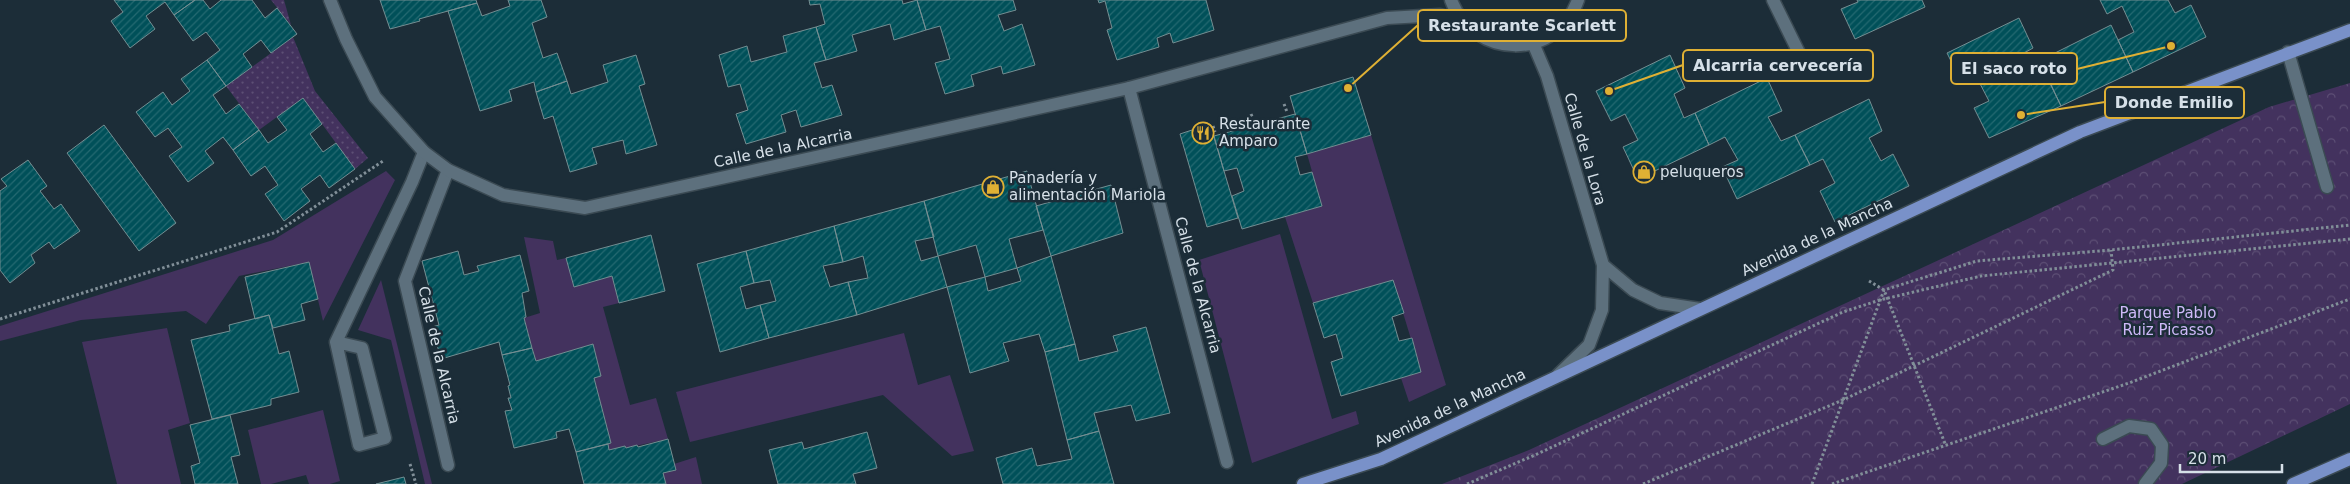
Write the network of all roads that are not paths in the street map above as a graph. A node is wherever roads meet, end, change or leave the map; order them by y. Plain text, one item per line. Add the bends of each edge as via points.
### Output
1 (330, 0) edge
2 (1451, 0) edge
3 (1578, 0) edge
4 (1773, 0) edge
5 (1461, 20) junction
6 (2350, 30) edge
7 (1533, 43) junction
8 (2288, 52) junction
9 (1804, 63) dead end
10 (1129, 88) junction
11 (424, 152) junction
12 (448, 170) junction
13 (2327, 187) dead end
14 (1603, 265) junction
15 (1700, 309) junction
16 (336, 342) junction
17 (1556, 377) junction
18 (2103, 439) dead end
19 (2350, 459) edge
20 (1227, 462) dead end
21 (448, 464) dead end
22 (1303, 484) edge
23 (2145, 484) edge
24 (2293, 484) edge

1 - 11 street, Calle de la Alcarria via 375,97
2 - 5 street
3 - 7 street via 1560,28
4 - 9 street
5 - 7 street via 1494,43 1513,46
5 - 10 street, Calle de la Alcarria via 1440,16 1388,18
6 - 8 main road, Avenida de la Mancha
7 - 14 street, Calle de la Lora via 1547,76
8 - 13 street
8 - 15 main road, Avenida de la Mancha via 2080,132
10 - 12 street, Calle de la Alcarria via 585,208 504,195
10 - 20 street, Calle de la Alcarria
11 - 12 street, Calle de la Alcarria
11 - 16 street
12 - 21 street, Calle de la Alcarria via 405,281
14 - 15 street via 1633,290 1660,303
14 - 17 street, Calle de la Lora via 1602,310 1589,345
15 - 17 main road, Avenida de la Mancha
16 - 16 street via 359,445 385,438 362,348
17 - 22 main road, Avenida de la Mancha via 1381,459
18 - 23 street via 2129,426 2151,429 2162,445 2161,463
19 - 24 main road

